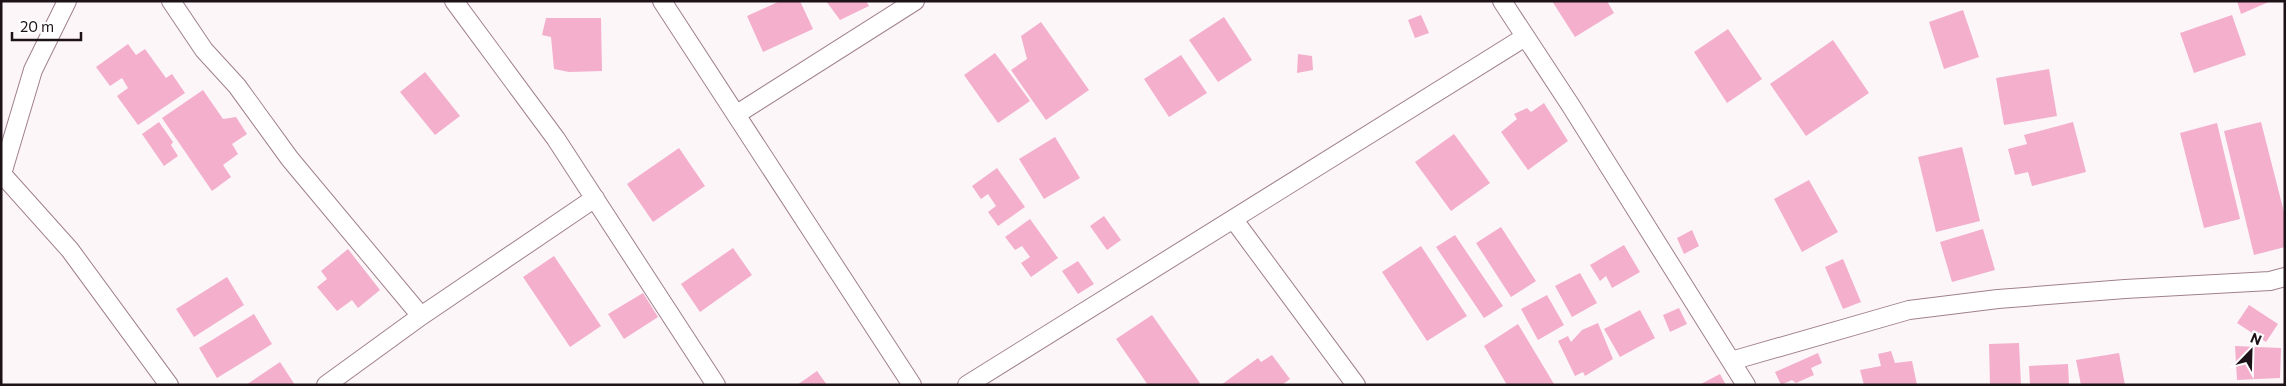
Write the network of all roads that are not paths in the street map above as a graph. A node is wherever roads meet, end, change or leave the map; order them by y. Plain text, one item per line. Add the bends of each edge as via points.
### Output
1 (67, 1) edge
2 (171, 1) edge
3 (454, 1) edge
4 (662, 1) edge
5 (915, 1) edge
6 (1502, 1) edge
7 (1525, 37) junction
8 (737, 114) junction
9 (2, 174) edge
10 (595, 198) junction
11 (1234, 220) junction
12 (2285, 277) edge
13 (421, 316) junction
14 (1731, 361) junction
15 (168, 385) edge
16 (326, 385) edge
17 (716, 385) edge
18 (912, 385) edge
19 (967, 385) edge
20 (1356, 385) edge
21 (1746, 385) edge

1 - 9 street via 33,70
2 - 13 street via 204,50 237,86 290,159
3 - 10 street via 556,138
4 - 8 street
5 - 8 street
6 - 7 street
7 - 11 street
7 - 14 street
8 - 18 street
9 - 15 street via 70,250
10 - 13 street
10 - 17 street
11 - 19 street
11 - 20 street
12 - 14 street via 2270,281 2008,298 1909,310
13 - 16 street
14 - 21 street

